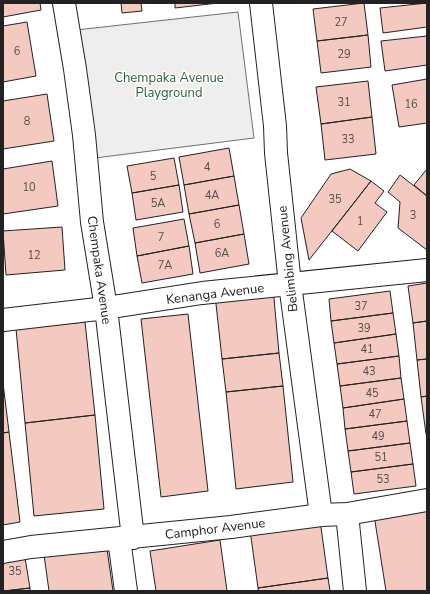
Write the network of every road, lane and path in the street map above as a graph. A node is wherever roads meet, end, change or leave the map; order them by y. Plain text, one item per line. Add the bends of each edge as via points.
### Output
1 (64, 3) edge
2 (262, 3) edge
3 (427, 270) edge
4 (290, 284) junction
5 (106, 308) junction
6 (3, 320) edge
7 (427, 500) edge
8 (347, 514) junction
9 (321, 515) junction
10 (126, 538) junction
11 (3, 552) edge
12 (126, 591) edge
13 (355, 591) edge

1 - 5 street, Chempaka Avenue via 84,135 92,222
2 - 4 street, Belimbing Avenue
3 - 4 street, Kenanga Avenue
4 - 5 street, Kenanga Avenue via 202,293
4 - 9 street, Belimbing Avenue
5 - 6 street, Kenanga Avenue
5 - 10 street, Chempaka Avenue
7 - 8 street, Camphor Avenue
8 - 9 street, Camphor Avenue
8 - 13 street
9 - 10 street, Camphor Avenue
10 - 11 street, Camphor Avenue
10 - 12 street, Chempaka Avenue

